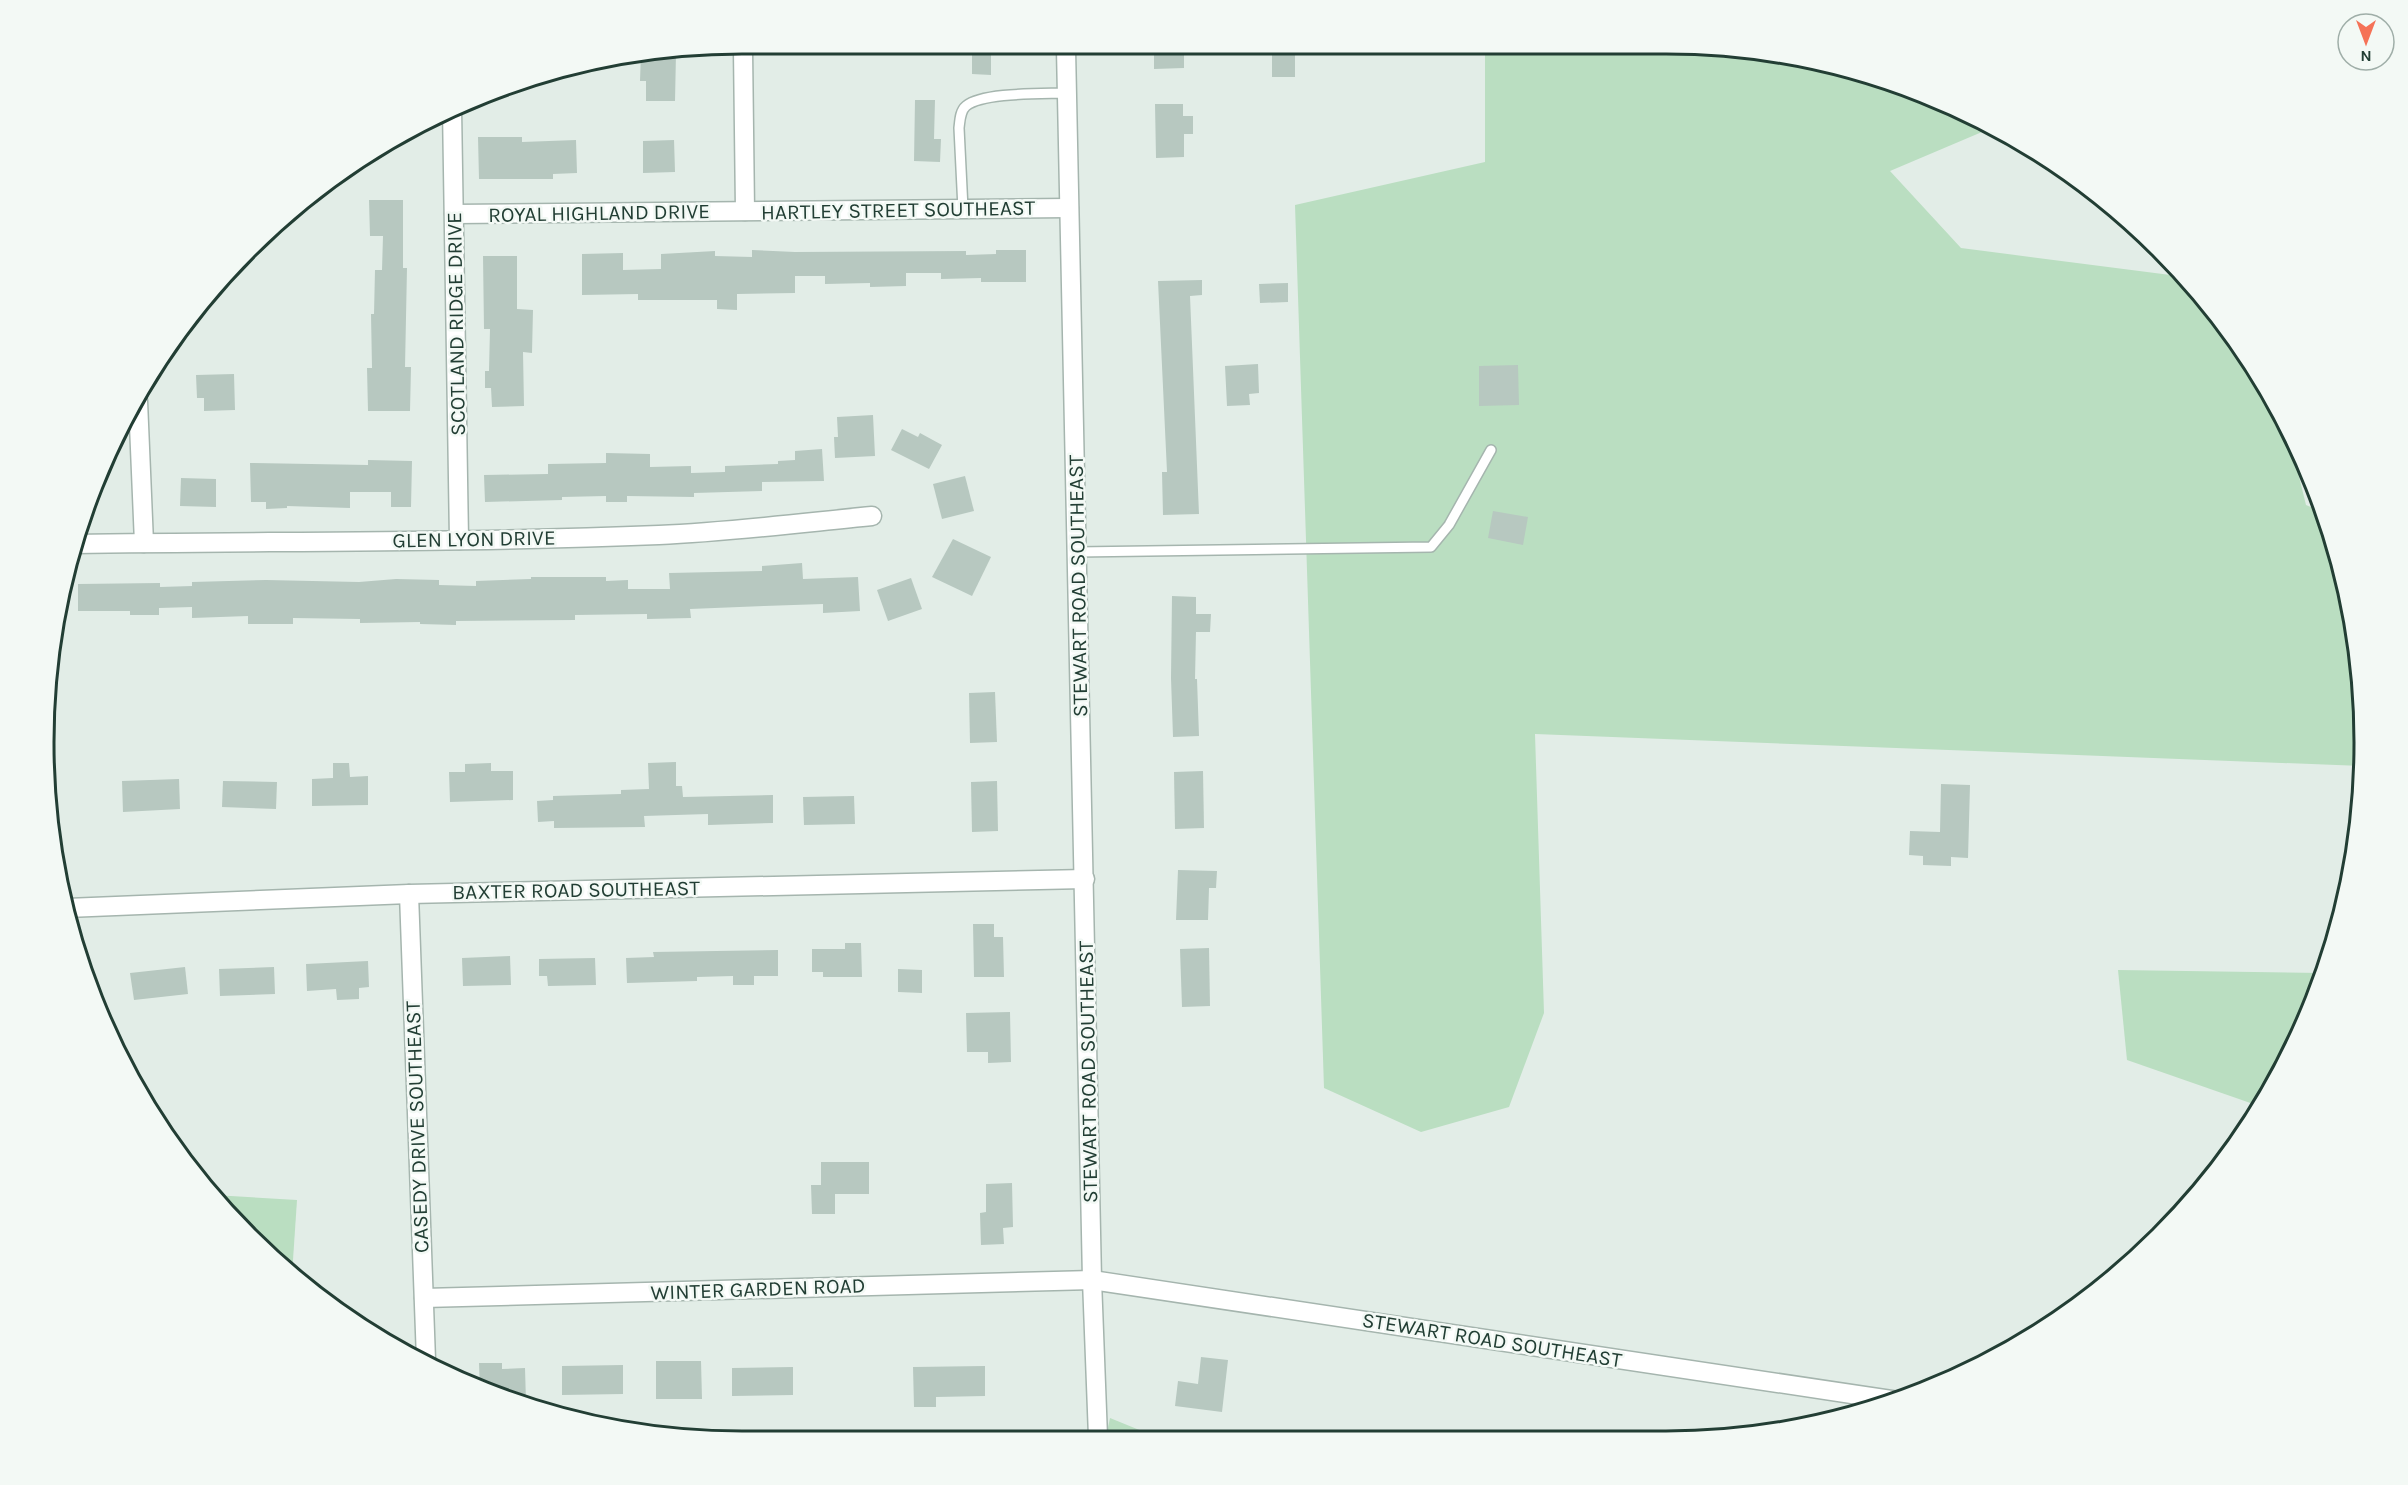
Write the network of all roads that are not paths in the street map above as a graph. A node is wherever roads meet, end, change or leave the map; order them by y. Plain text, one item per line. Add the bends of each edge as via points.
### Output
1 (743, 54) edge
2 (1066, 54) edge
3 (1067, 93) junction
4 (452, 118) edge
5 (1069, 208) junction
6 (963, 209) junction
7 (745, 211) junction
8 (454, 214) junction
9 (138, 412) edge
10 (1491, 450) dead end
11 (872, 516) dead end
12 (459, 540) junction
13 (144, 543) junction
14 (84, 544) edge
15 (1077, 552) junction
16 (1085, 879) junction
17 (409, 894) junction
18 (74, 908) edge
19 (1092, 1280) junction
20 (423, 1298) junction
21 (426, 1354) edge
22 (1876, 1398) edge
23 (1098, 1431) edge

1 - 7 street, HARTLEY STREET SOUTHEAST
2 - 3 street, STEWART ROAD SOUTHEAST
3 - 5 street, STEWART ROAD SOUTHEAST
3 - 6 lane via 982,98 964,107 959,145
4 - 8 street, SCOTLAND RIDGE DRIVE
5 - 6 street, HARTLEY STREET SOUTHEAST
5 - 15 street, STEWART ROAD SOUTHEAST
6 - 7 street, HARTLEY STREET SOUTHEAST
7 - 8 street, ROYAL HIGHLAND DRIVE
8 - 12 street, SCOTLAND RIDGE DRIVE
9 - 13 street
10 - 15 lane via 1449,525 1431,547
11 - 12 street, GLEN LYON DRIVE via 699,532
12 - 13 street, GLEN LYON DRIVE
13 - 14 street, GLEN LYON DRIVE
15 - 16 street, STEWART ROAD SOUTHEAST
16 - 17 street, BAXTER ROAD SOUTHEAST
16 - 19 street, STEWART ROAD SOUTHEAST
17 - 18 street, BAXTER ROAD SOUTHEAST
17 - 20 street, CASEDY DRIVE SOUTHEAST
19 - 20 street, WINTER GARDEN ROAD
19 - 22 street, STEWART ROAD SOUTHEAST
19 - 23 street
20 - 21 street, CASEDY DRIVE SOUTHEAST

